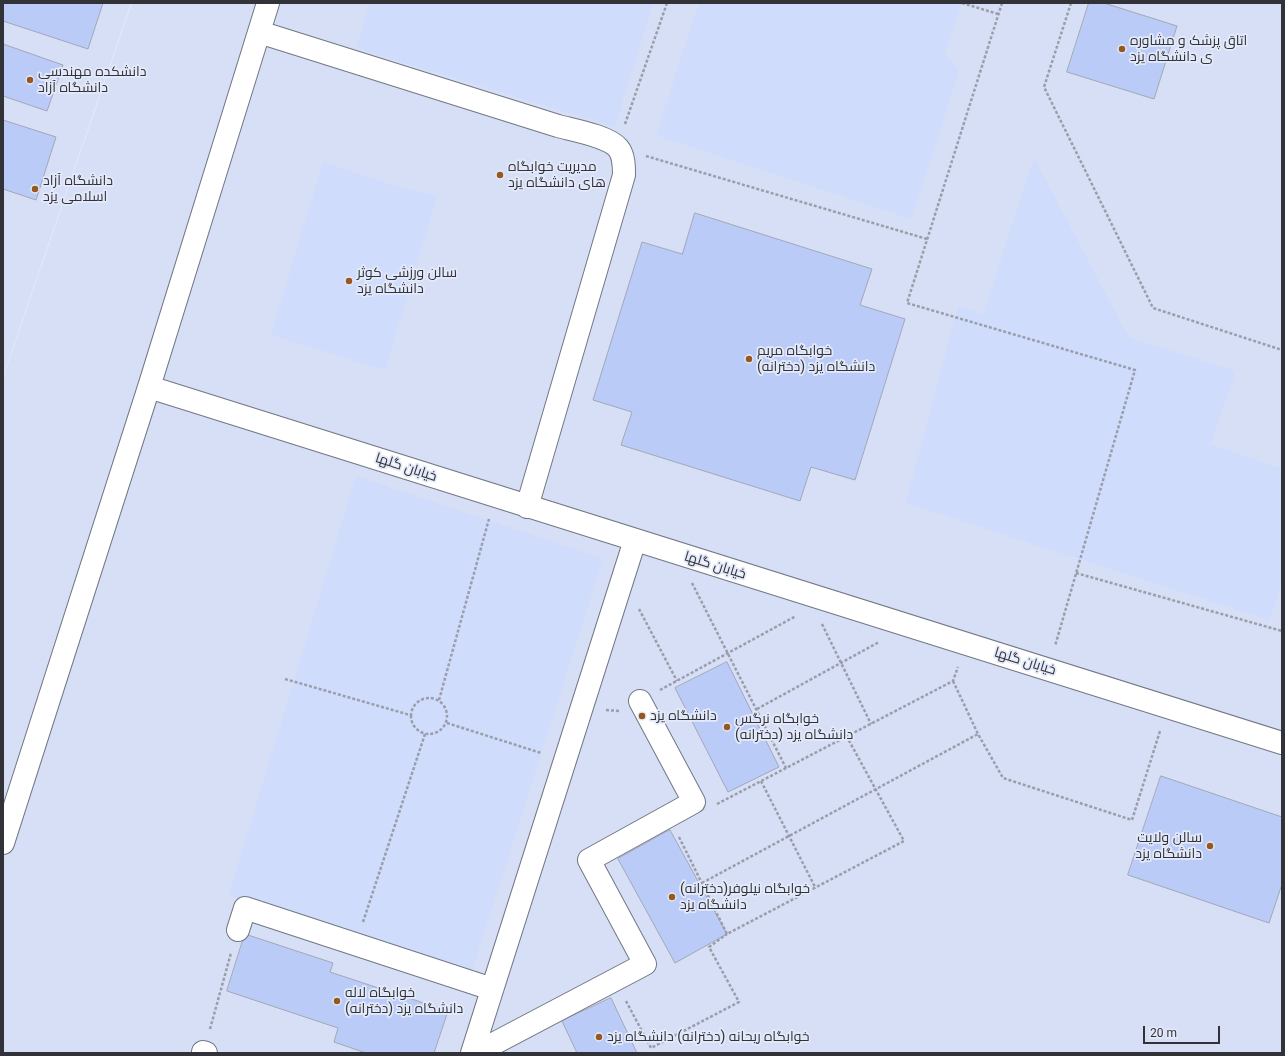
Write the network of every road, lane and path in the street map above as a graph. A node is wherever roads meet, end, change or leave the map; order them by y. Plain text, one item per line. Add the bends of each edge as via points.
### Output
1 (268, 3) edge
2 (667, 3) edge
3 (962, 3) edge
4 (1002, 3) edge
5 (1071, 3) edge
6 (998, 14) junction
7 (259, 32) junction
8 (618, 147) junction
9 (927, 239) junction
10 (1282, 350) edge
11 (149, 387) junction
12 (495, 496) junction
13 (527, 507) junction
14 (634, 540) junction
15 (688, 557) junction
16 (1076, 573) junction
17 (622, 578) junction
18 (810, 600) junction
19 (908, 626) junction
20 (1282, 631) edge
21 (966, 644) junction
22 (728, 653) junction
23 (840, 663) junction
24 (1048, 670) junction
25 (285, 679) dead end
26 (677, 680) junction
27 (953, 681) junction
28 (439, 700) junction
29 (640, 701) junction
30 (1168, 707) junction
31 (582, 708) junction
32 (757, 709) junction
33 (410, 715) junction
34 (446, 723) junction
35 (871, 724) junction
36 (425, 734) junction
37 (978, 734) junction
38 (847, 737) junction
39 (1282, 743) edge
40 (565, 761) junction
41 (786, 768) junction
42 (761, 781) junction
43 (876, 789) junction
44 (714, 805) dead end
45 (669, 816) junction
46 (788, 836) junction
47 (3, 843) edge
48 (702, 882) junction
49 (815, 888) junction
50 (238, 930) joint
51 (727, 934) junction
52 (356, 945) junction
53 (614, 980) junction
54 (492, 989) junction
55 (204, 1053) edge
56 (472, 1053) edge
57 (476, 1053) edge

1 - 7 lane
2 - 8 path
3 - 6 path
4 - 6 path
5 - 10 path via 1044,87 1153,308
6 - 9 path
7 - 8 lane via 596,136
7 - 11 lane
8 - 9 path
8 - 13 lane via 624,164 624,175
9 - 16 path via 907,303 1135,370
11 - 12 lane, خیابان گلها
11 - 47 lane
12 - 13 lane, خیابان گلها
12 - 28 path
13 - 14 lane, خیابان گلها
14 - 15 lane, خیابان گلها
14 - 17 lane
15 - 18 lane, خیابان گلها
15 - 22 path via 689,578
16 - 20 path
16 - 24 path
17 - 26 path
17 - 31 lane
18 - 19 lane, خیابان گلها
18 - 22 path
18 - 23 path
19 - 21 lane, خیابان گلها
19 - 23 path
21 - 24 lane, خیابان گلها
21 - 27 path
22 - 26 path
22 - 32 path
23 - 32 path
23 - 35 path
24 - 30 lane, خیابان گلها
25 - 33 path
26 - 29 path
27 - 35 path
27 - 37 path
28 - 33 path via 426,697 415,703
28 - 34 path via 447,710
29 - 31 path via 620,711
29 - 45 lane via 694,802
30 - 37 path via 1132,820 1002,778
30 - 39 lane, خیابان گلها
31 - 40 lane
32 - 41 path
33 - 36 path via 414,727
34 - 36 path via 438,732
34 - 40 path
35 - 38 path
36 - 52 path
37 - 43 path
38 - 41 path
38 - 43 path
40 - 54 lane
41 - 42 path
42 - 44 path
42 - 46 path
43 - 46 path
43 - 49 path via 904,841
45 - 48 path
45 - 53 lane via 589,860 645,964
46 - 48 path
46 - 49 path
48 - 51 path
49 - 51 path
50 - 52 lane via 245,908
50 - 55 path
51 - 53 path via 709,947 739,1002 651,1048
52 - 54 lane
53 - 57 lane
54 - 56 lane

